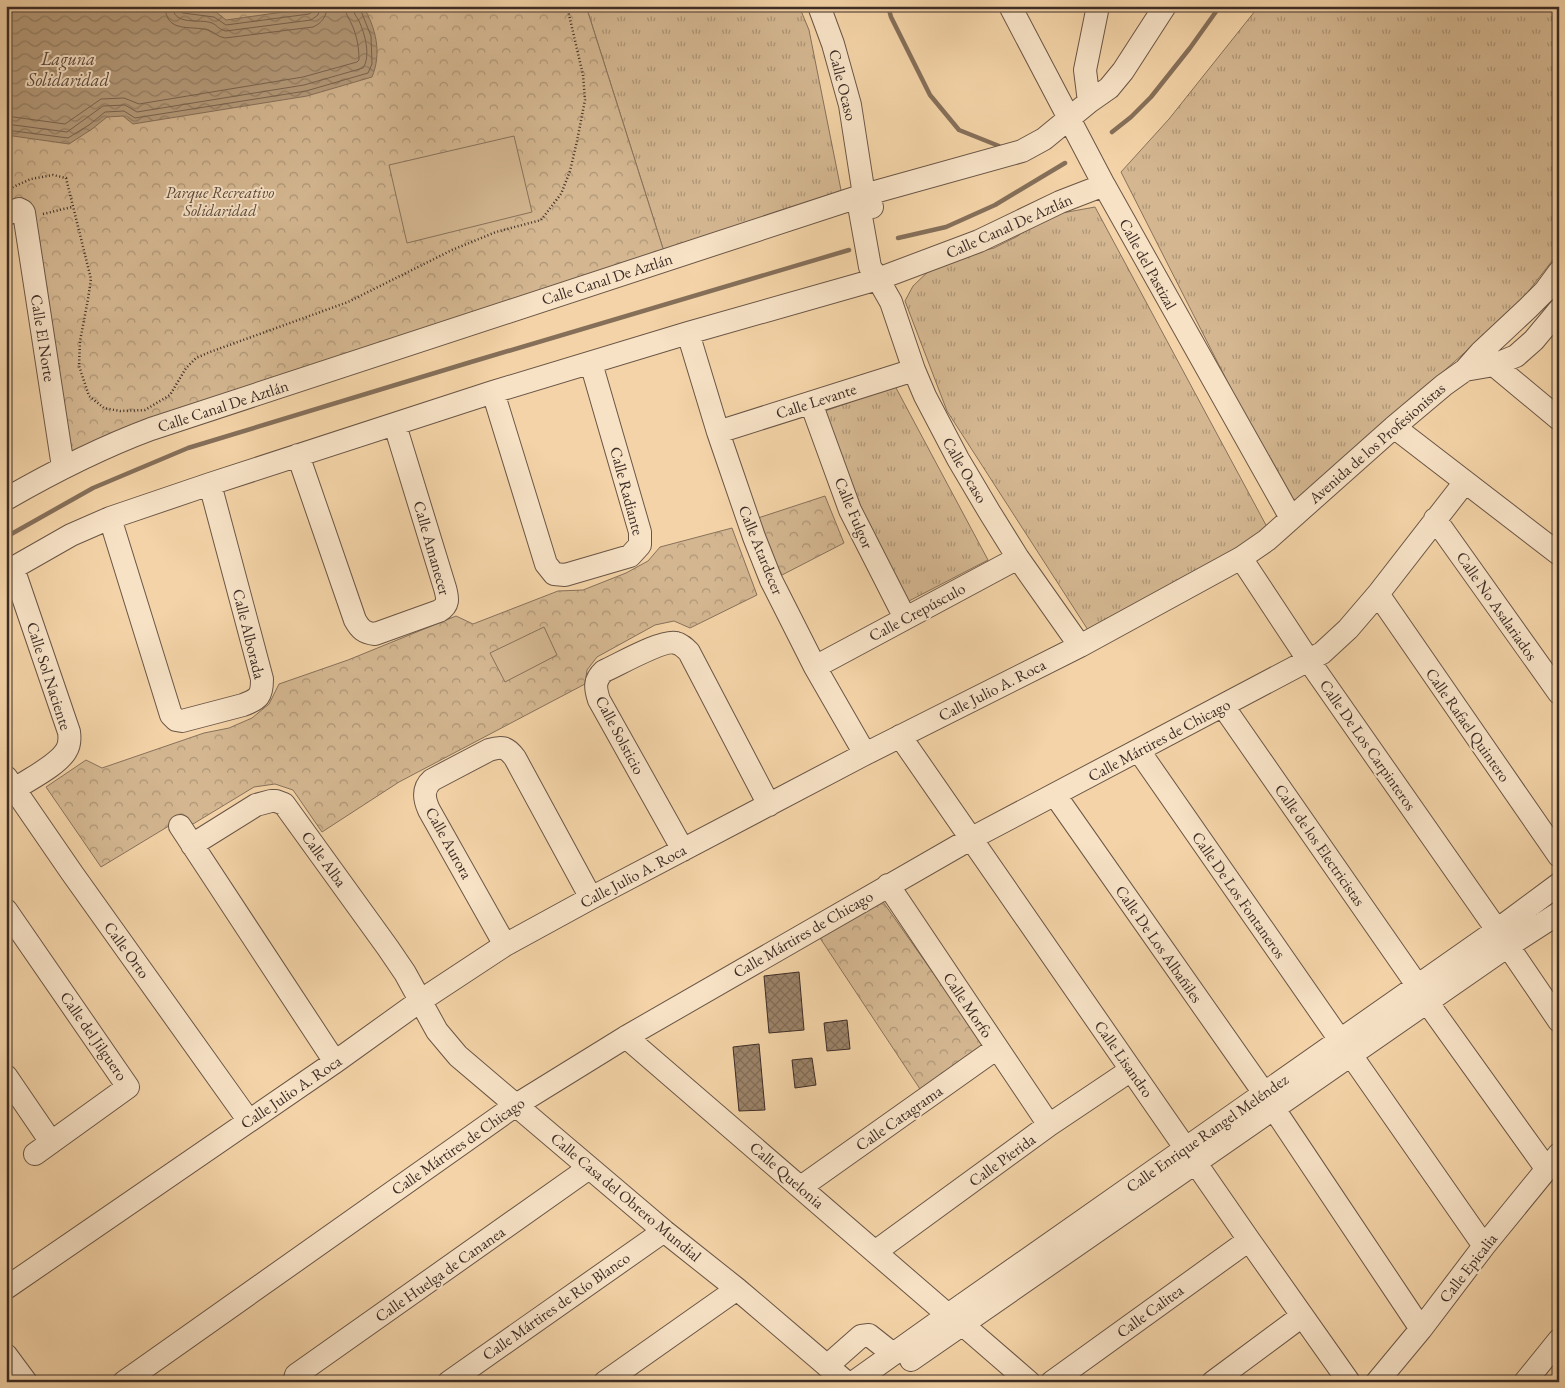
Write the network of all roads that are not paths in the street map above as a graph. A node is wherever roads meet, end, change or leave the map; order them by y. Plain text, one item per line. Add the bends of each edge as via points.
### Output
1 (819, 6) edge
2 (1010, 6) edge
3 (1098, 6) edge
4 (1165, 6) edge
5 (1089, 102) junction
6 (1070, 118) junction
7 (1104, 185) junction
8 (864, 195) junction
9 (17, 214) edge
10 (1559, 272) edge
11 (878, 279) junction
12 (1559, 310) edge
13 (688, 333) junction
14 (1487, 358) junction
15 (591, 363) junction
16 (914, 370) junction
17 (493, 392) junction
18 (811, 403) junction
19 (1559, 419) edge
20 (395, 425) junction
21 (1394, 427) junction
22 (718, 432) junction
23 (298, 456) junction
24 (62, 467) junction
25 (1465, 482) junction
26 (210, 484) junction
27 (6, 498) edge
28 (110, 518) junction
29 (1291, 518) junction
30 (1435, 519) junction
31 (1559, 554) edge
32 (1018, 558) junction
33 (1241, 558) junction
34 (10, 570) edge
35 (1378, 594) junction
36 (905, 618) junction
37 (1080, 646) junction
38 (1309, 660) junction
39 (815, 667) junction
40 (1559, 693) edge
41 (1223, 706) junction
42 (900, 736) junction
43 (1139, 751) junction
44 (865, 754) junction
45 (10, 783) edge
46 (1055, 795) junction
47 (769, 805) junction
48 (180, 826) dead end
49 (972, 838) junction
50 (192, 845) junction
51 (683, 850) junction
52 (1559, 856) edge
53 (1559, 884) edge
54 (888, 885) junction
55 (592, 898) junction
56 (12, 913) edge
57 (1559, 913) edge
58 (1503, 938) junction
59 (505, 945) junction
60 (1422, 994) junction
61 (420, 1001) junction
62 (1559, 1021) edge
63 (626, 1037) junction
64 (1346, 1047) junction
65 (997, 1048) junction
66 (335, 1062) junction
67 (1131, 1070) junction
68 (6, 1076) edge
69 (1269, 1101) junction
70 (516, 1105) junction
71 (249, 1121) junction
72 (1049, 1125) junction
73 (1191, 1155) junction
74 (1552, 1161) edge
75 (590, 1168) junction
76 (801, 1187) junction
77 (664, 1231) junction
78 (1249, 1240) junction
79 (1484, 1246) junction
80 (875, 1252) junction
81 (6, 1288) edge
82 (737, 1290) junction
83 (1302, 1316) junction
84 (955, 1319) junction
85 (1421, 1329) junction
86 (1559, 1340) edge
87 (6, 1354) edge
88 (893, 1354) junction
89 (827, 1366) junction
90 (1223, 1379) edge
91 (26, 1382) edge
92 (124, 1382) edge
93 (294, 1382) edge
94 (449, 1382) edge
95 (605, 1382) edge
96 (846, 1382) edge
97 (854, 1382) edge
98 (880, 1382) edge
99 (1029, 1382) edge
100 (1052, 1382) edge
101 (1349, 1382) edge
102 (1377, 1382) edge
103 (1525, 1382) edge

1 - 8 street, Calle Ocaso via 850,105
2 - 6 street, Calle del Pastizal
3 - 5 street via 1085,70
4 - 5 street, Calle Canal De Aztlán via 1120,75
5 - 6 street, Calle Canal De Aztlán
6 - 7 street, Calle del Pastizal
6 - 8 street, Calle Canal De Aztlán via 1022,152
7 - 11 street, Calle Canal De Aztlán via 979,241
7 - 29 street, Calle del Pastizal
8 - 11 street, Calle Ocaso via 872,207 882,261
8 - 24 street, Calle Canal De Aztlán via 151,429
9 - 24 street, Calle El Norte
10 - 14 street
11 - 13 street, Calle Canal De Aztlán
11 - 16 street, Calle Ocaso via 891,302
12 - 14 street, Avenida de los Profesionistas via 1516,356
13 - 15 street, Calle Canal De Aztlán
13 - 22 street, Calle Atardecer
14 - 19 street
14 - 21 street, Avenida de los Profesionistas via 1444,385
15 - 17 street, Calle Canal De Aztlán
15 - 17 street, Calle Radiante via 640,532 640,545 630,556 565,575 549,570
16 - 18 street, Calle Levante
16 - 32 street, Calle Ocaso via 958,459
17 - 20 street, Calle Canal De Aztlán
18 - 22 street, Calle Levante
18 - 36 street, Calle Fulgor via 853,517
20 - 23 street, Calle Canal De Aztlán
20 - 23 street, Calle Amanecer via 448,600 439,611 375,634 362,630 355,620
21 - 25 street
21 - 29 street, Avenida de los Profesionistas
22 - 39 street, Calle Atardecer via 768,572
23 - 26 street, Calle Canal De Aztlán
24 - 27 street, Calle Canal De Aztlán
25 - 30 street, Calle Mártires de Chicago
25 - 31 street
26 - 28 street, Calle Canal De Aztlán
26 - 28 street, Calle Alborada via 262,679 259,696 243,705 182,721 171,715
28 - 34 street, Calle Canal De Aztlán via 71,535
29 - 33 street, Calle Julio A. Roca
30 - 35 street, Calle Mártires de Chicago
30 - 40 street, Calle No Asalariados
32 - 36 street, Calle Crepúsculo
32 - 37 street, Calle Ocaso
33 - 37 street, Calle Julio A. Roca
33 - 38 street, Calle De Los Carpinteros
34 - 45 street, Calle Sol Naciente via 70,739 59,760
35 - 38 street, Calle Mártires de Chicago via 1335,643
35 - 52 street, Calle Rafael Quintero
36 - 39 street, Calle Crepúsculo
37 - 42 street, Calle Julio A. Roca
38 - 41 street, Calle Mártires de Chicago
38 - 58 street, Calle De Los Carpinteros
39 - 44 street, Calle Atardecer
41 - 43 street, Calle Mártires de Chicago
41 - 60 street, Calle de los Electricistas
42 - 44 street, Calle Julio A. Roca
42 - 49 street, Calle Lisandro
43 - 46 street, Calle Mártires de Chicago
43 - 64 street, Calle De Los Fontaneros
44 - 47 street, Calle Julio A. Roca
45 - 71 street, Calle Orto
46 - 49 street, Calle Mártires de Chicago
46 - 69 street, Calle De Los Albañiles
47 - 51 street, Calle Julio A. Roca
47 - 51 street, Calle Solsticio via 684,646 663,644 604,671 596,682 599,700
48 - 50 street
49 - 54 street, Calle Mártires de Chicago
49 - 67 street, Calle Lisandro
50 - 61 street, Calle Alba via 256,805 271,801 284,804 388,948
50 - 66 street
51 - 55 street, Calle Julio A. Roca
53 - 58 street, Calle Enrique Rangel Meléndez
54 - 63 street, Calle Mártires de Chicago
54 - 65 street, Calle Morfo
55 - 59 street, Calle Julio A. Roca
55 - 59 street, Calle Aurora via 510,752 497,747 432,780 424,794 429,810
56 - 68 street, Calle del Jilguero via 128,1087 43,1148
57 - 58 street, Calle Enrique Rangel Meléndez
58 - 60 street, Calle Enrique Rangel Meléndez
58 - 62 street, Calle De Los Carpinteros
59 - 61 street, Calle Julio A. Roca
60 - 64 street, Calle Enrique Rangel Meléndez
60 - 74 street, Calle de los Electricistas
61 - 66 street, Calle Julio A. Roca
61 - 70 street, Calle Casa del Obrero Mundial via 437,1031 458,1056
63 - 70 street, Calle Mártires de Chicago
63 - 76 street, Calle Quelonia
64 - 69 street, Calle Enrique Rangel Meléndez
64 - 79 street, Calle De Los Fontaneros
65 - 72 street, Calle Morfo
65 - 76 street, Calle Catagrama
66 - 71 street, Calle Julio A. Roca
67 - 72 street, Calle Pierida
67 - 73 street, Calle Lisandro
69 - 73 street, Calle Enrique Rangel Meléndez
69 - 85 street, Calle De Los Albañiles
70 - 75 street, Calle Casa del Obrero Mundial
70 - 92 street, Calle Mártires de Chicago
71 - 81 street, Calle Julio A. Roca
72 - 80 street, Calle Pierida
73 - 78 street, Calle Lisandro
73 - 84 street, Calle Enrique Rangel Meléndez
74 - 79 street, Calle Epicalia
75 - 77 street, Calle Casa del Obrero Mundial
75 - 93 street, Calle Huelga de Cananea via 296,1376
76 - 80 street, Calle Quelonia
77 - 82 street, Calle Casa del Obrero Mundial
77 - 94 street, Calle Mártires de Río Blanco
78 - 83 street, Calle Lisandro
78 - 100 street, Calle Calitea
79 - 85 street, Calle Epicalia
80 - 84 street, Calle Quelonia
82 - 89 street, Calle Casa del Obrero Mundial
82 - 95 street
83 - 90 street
83 - 101 street, Calle Lisandro
84 - 88 street, Calle Enrique Rangel Meléndez
84 - 98 street, Calle Enrique Rangel Meléndez
84 - 99 street, Calle Quelonia
85 - 102 street, Calle Epicalia
86 - 103 street
87 - 91 street
88 - 89 street via 869,1335 861,1336
88 - 97 street, Calle Enrique Rangel Meléndez
89 - 96 street, Calle Casa del Obrero Mundial

